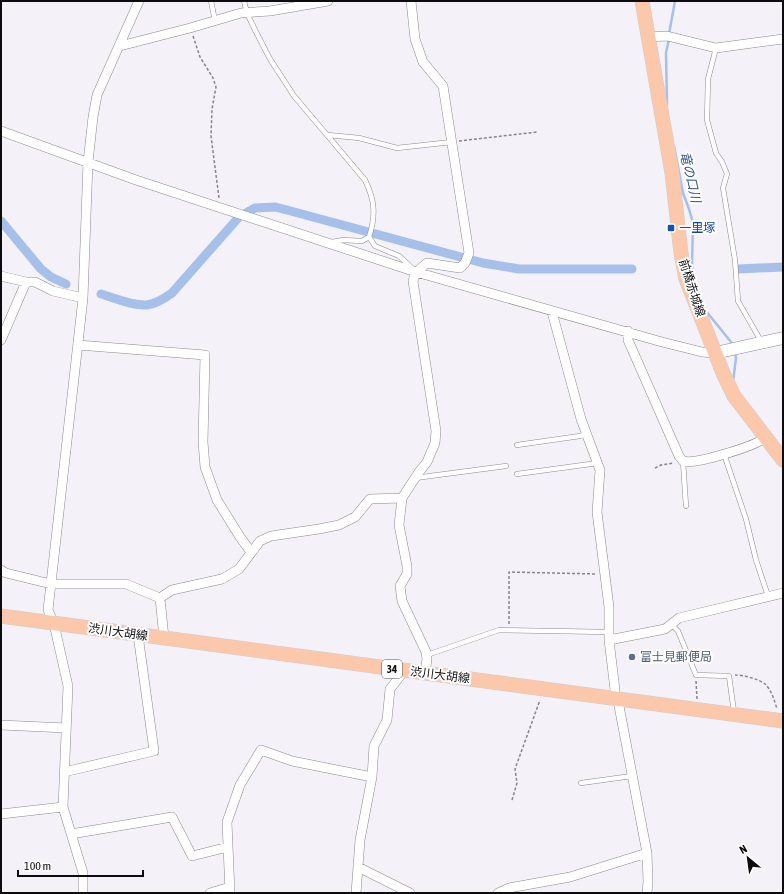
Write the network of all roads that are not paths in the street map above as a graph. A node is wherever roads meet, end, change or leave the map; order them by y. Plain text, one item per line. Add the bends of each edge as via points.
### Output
1 (139, 1) edge
2 (211, 1) edge
3 (244, 1) edge
4 (328, 1) edge
5 (411, 1) edge
6 (642, 1) edge
7 (247, 13) junction
8 (215, 21) junction
9 (648, 37) junction
10 (783, 39) edge
11 (120, 46) junction
12 (716, 48) junction
13 (1, 131) edge
14 (328, 135) junction
15 (452, 142) junction
16 (88, 162) junction
17 (369, 237) junction
18 (328, 243) junction
19 (416, 272) junction
20 (1, 276) edge
21 (26, 282) junction
22 (83, 298) junction
23 (552, 312) junction
24 (628, 331) junction
25 (783, 338) edge
26 (1, 340) edge
27 (761, 343) junction
28 (78, 345) junction
29 (716, 353) junction
30 (586, 434) junction
31 (766, 437) junction
32 (517, 444) dead end
33 (724, 454) junction
34 (783, 460) edge
35 (683, 461) junction
36 (598, 463) junction
37 (506, 466) dead end
38 (517, 474) dead end
39 (415, 478) junction
40 (402, 498) junction
41 (686, 506) dead end
42 (251, 552) junction
43 (1, 570) edge
44 (51, 584) junction
45 (783, 592) edge
46 (768, 596) junction
47 (160, 598) junction
48 (1, 616) edge
49 (54, 624) junction
50 (671, 624) junction
51 (138, 635) junction
52 (609, 636) junction
53 (164, 638) junction
54 (427, 655) junction
55 (404, 670) junction
56 (425, 673) junction
57 (616, 699) junction
58 (733, 714) junction
59 (783, 721) edge
60 (1, 725) edge
61 (66, 728) junction
62 (64, 772) junction
63 (632, 776) junction
64 (372, 777) junction
65 (581, 783) dead end
66 (63, 807) junction
67 (1, 814) edge
68 (71, 834) junction
69 (228, 847) junction
70 (647, 853) junction
71 (358, 867) junction
72 (230, 890) edge
73 (83, 893) edge
74 (210, 893) edge
75 (356, 893) edge
76 (410, 893) edge
77 (498, 893) edge
78 (648, 893) edge

1 - 11 street
2 - 8 lane
3 - 7 lane
4 - 7 street
5 - 15 street via 415,39 422,62 443,86
6 - 9 main road, 前橋赤城線
7 - 8 street
7 - 14 lane via 270,59 294,96
8 - 11 street
9 - 12 street via 667,36
9 - 29 main road, 前橋赤城線 via 672,173 684,266 691,291
10 - 12 street
11 - 16 street via 97,95
12 - 27 lane via 708,79 707,120 716,153 727,174 723,188 735,260 738,301
13 - 16 street
14 - 15 lane via 360,138 397,148
14 - 17 lane via 365,180 371,192 374,211
15 - 19 street via 468,253 465,263 460,268 427,264
16 - 18 street
16 - 22 street
17 - 18 lane via 362,241 343,240
17 - 19 lane via 375,246 399,256
18 - 19 street
19 - 23 street
19 - 39 street via 413,281 436,431 433,451
20 - 21 street
21 - 22 street via 35,282 52,291
21 - 26 street
22 - 28 street
23 - 24 street
23 - 30 street
24 - 29 street via 662,342
24 - 35 street via 628,340
25 - 27 street
27 - 29 street
28 - 42 street via 205,355 205,467 217,500
28 - 44 street
29 - 31 main road, 前橋赤城線 via 734,396
30 - 32 lane
30 - 36 street
31 - 33 street
31 - 34 main road, 前橋赤城線
33 - 35 street via 690,462
33 - 46 lane
35 - 41 lane
36 - 38 lane
36 - 52 street via 600,470 596,512 609,607
37 - 39 lane
39 - 40 street
40 - 42 street via 370,499 355,517 339,525 270,536 260,541
40 - 54 street via 399,526 407,566 400,586 402,601
42 - 47 street via 239,569 222,579 172,590
43 - 44 street
44 - 47 street via 126,584
44 - 49 street via 48,610
45 - 46 street
46 - 50 street via 679,618
47 - 53 street
48 - 49 main road, 渋川大胡線 / 34
49 - 51 main road, 渋川大胡線 / 34
49 - 61 street via 68,686
50 - 52 street via 665,630
50 - 58 lane via 678,631 696,675 729,676
51 - 53 main road, 渋川大胡線 / 34
51 - 62 street via 154,751
52 - 54 lane via 500,630
52 - 57 street
53 - 55 main road, 渋川大胡線 / 34
54 - 56 street
55 - 56 main road, 渋川大胡線 / 34
55 - 64 street via 390,689 387,720 374,746
56 - 57 main road, 渋川大胡線 / 34
57 - 58 main road, 渋川大胡線 / 34
57 - 63 street
58 - 59 main road, 渋川大胡線 / 34
60 - 61 street
61 - 62 street
62 - 66 street
63 - 65 lane
63 - 70 street
64 - 69 street via 292,761 260,750 240,785 226,822
64 - 71 street via 360,840
66 - 67 street
66 - 68 street
68 - 69 street via 172,817 192,856
68 - 73 street via 83,873
69 - 72 street
70 - 77 street via 570,877 509,888
70 - 78 street
71 - 75 street
71 - 76 street
72 - 74 street

